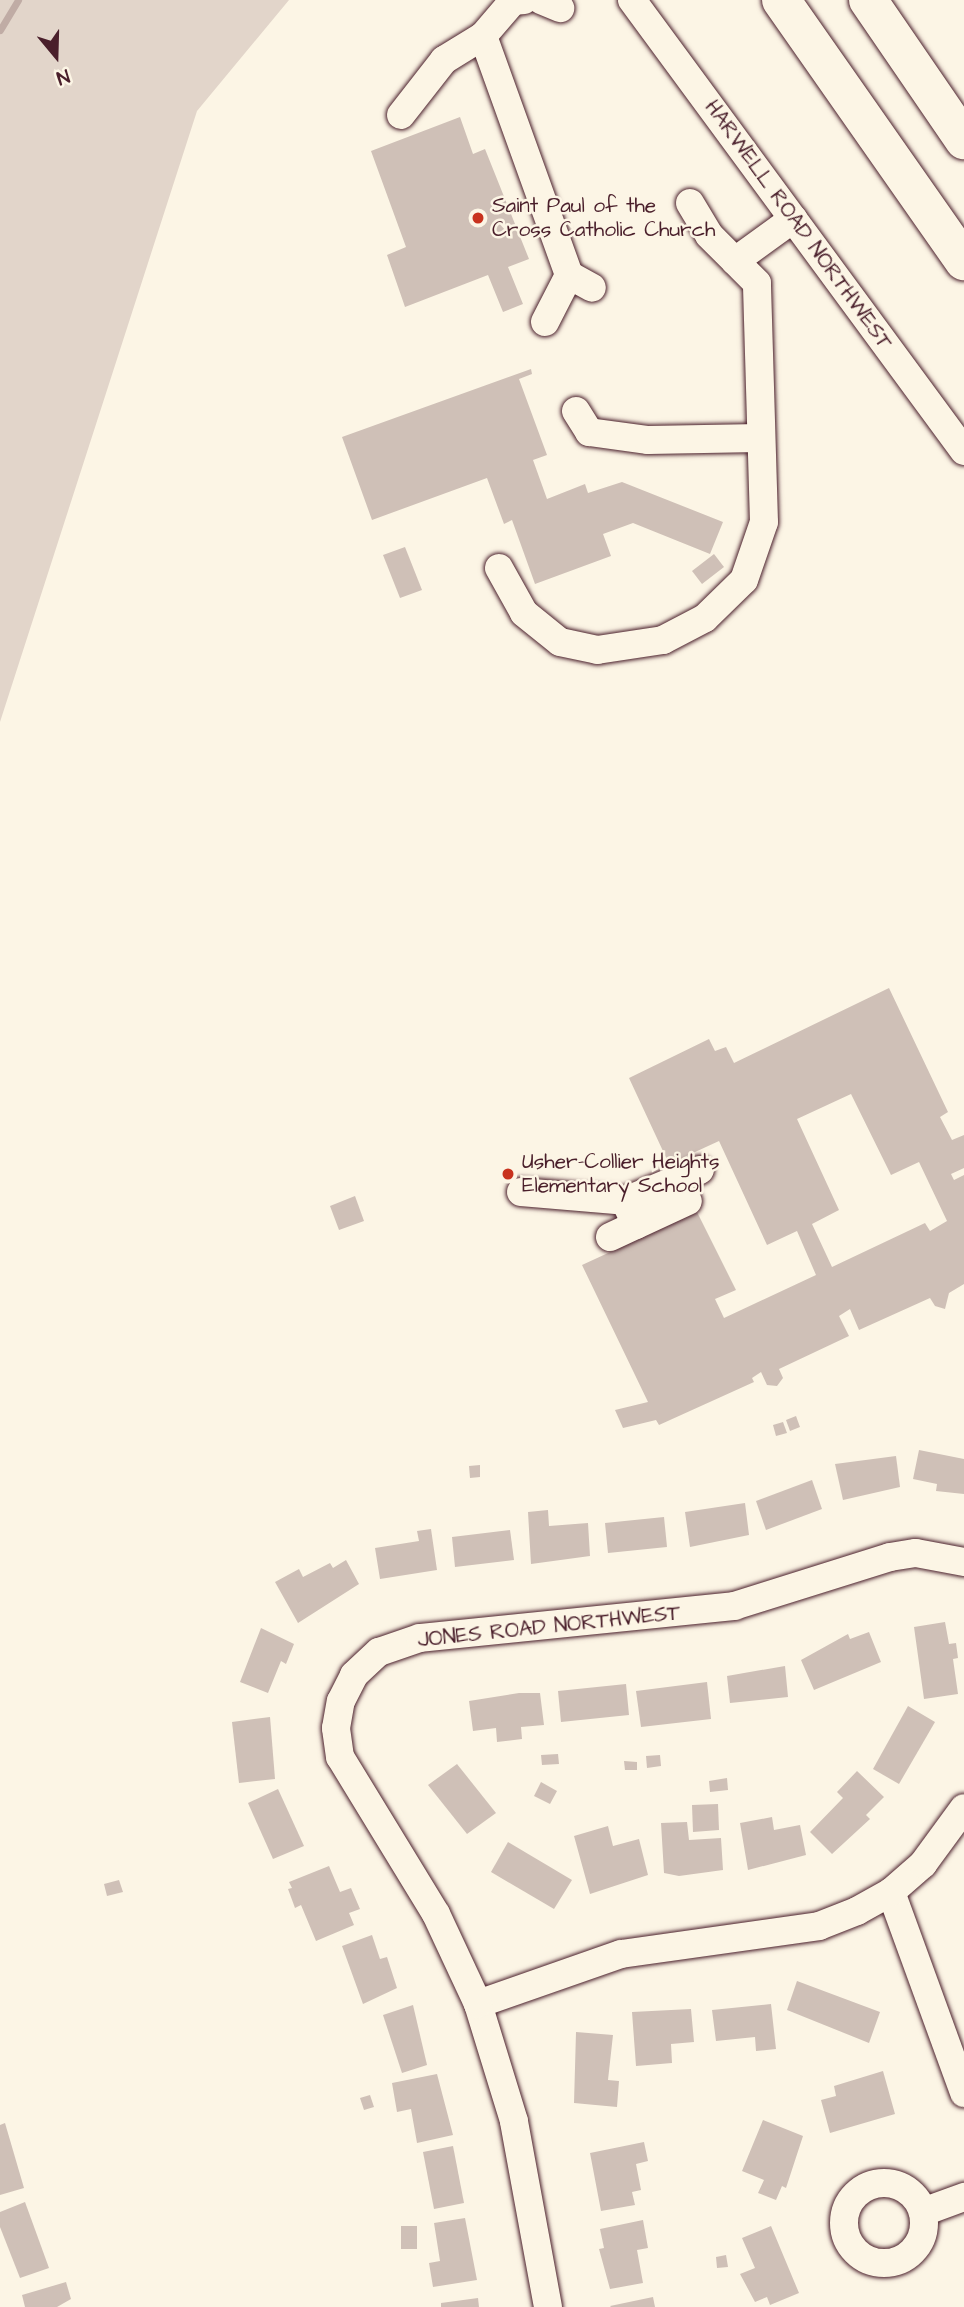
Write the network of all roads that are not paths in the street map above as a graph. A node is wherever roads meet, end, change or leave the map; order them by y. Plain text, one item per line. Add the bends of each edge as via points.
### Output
1 (524, 0) edge
2 (632, 0) edge
3 (781, 0) edge
4 (868, 0) edge
5 (483, 36) junction
6 (401, 115) dead end
7 (964, 140) edge
8 (690, 203) dead end
9 (793, 219) junction
10 (735, 261) junction
11 (964, 261) edge
12 (545, 322) dead end
13 (576, 411) dead end
14 (760, 438) junction
15 (964, 451) edge
16 (499, 568) dead end
17 (700, 1170) dead end
18 (521, 1192) dead end
19 (688, 1201) dead end
20 (630, 1213) junction
21 (610, 1237) dead end
22 (964, 1562) edge
23 (964, 1808) edge
24 (891, 1892) junction
25 (478, 2004) junction
26 (964, 2093) edge
27 (964, 2197) edge
28 (923, 2212) dead end
29 (548, 2307) edge

1 - 5 street via 513,1
2 - 9 street, HARWELL ROAD NORTHWEST
3 - 11 highway
4 - 7 highway
5 - 6 street via 444,60
5 - 12 street via 581,281
8 - 10 street via 709,235
9 - 10 street
9 - 15 street, HARWELL ROAD NORTHWEST
10 - 14 street via 757,283
13 - 14 street via 589,432 644,428
14 - 16 street via 764,522 744,580 705,618 663,640 597,650 560,642 524,613
17 - 20 street
18 - 20 street
19 - 20 street
20 - 21 street
22 - 25 street, JONES ROAD NORTHWEST via 916,1553 734,1606 420,1638 379,1652 354,1675 341,1701 336,1728 340,1757 349,1779 436,1914
23 - 24 street via 923,1864
24 - 25 street via 819,1926 621,1954
24 - 26 street
25 - 29 street, JONES ROAD NORTHWEST via 514,2121
27 - 28 street

